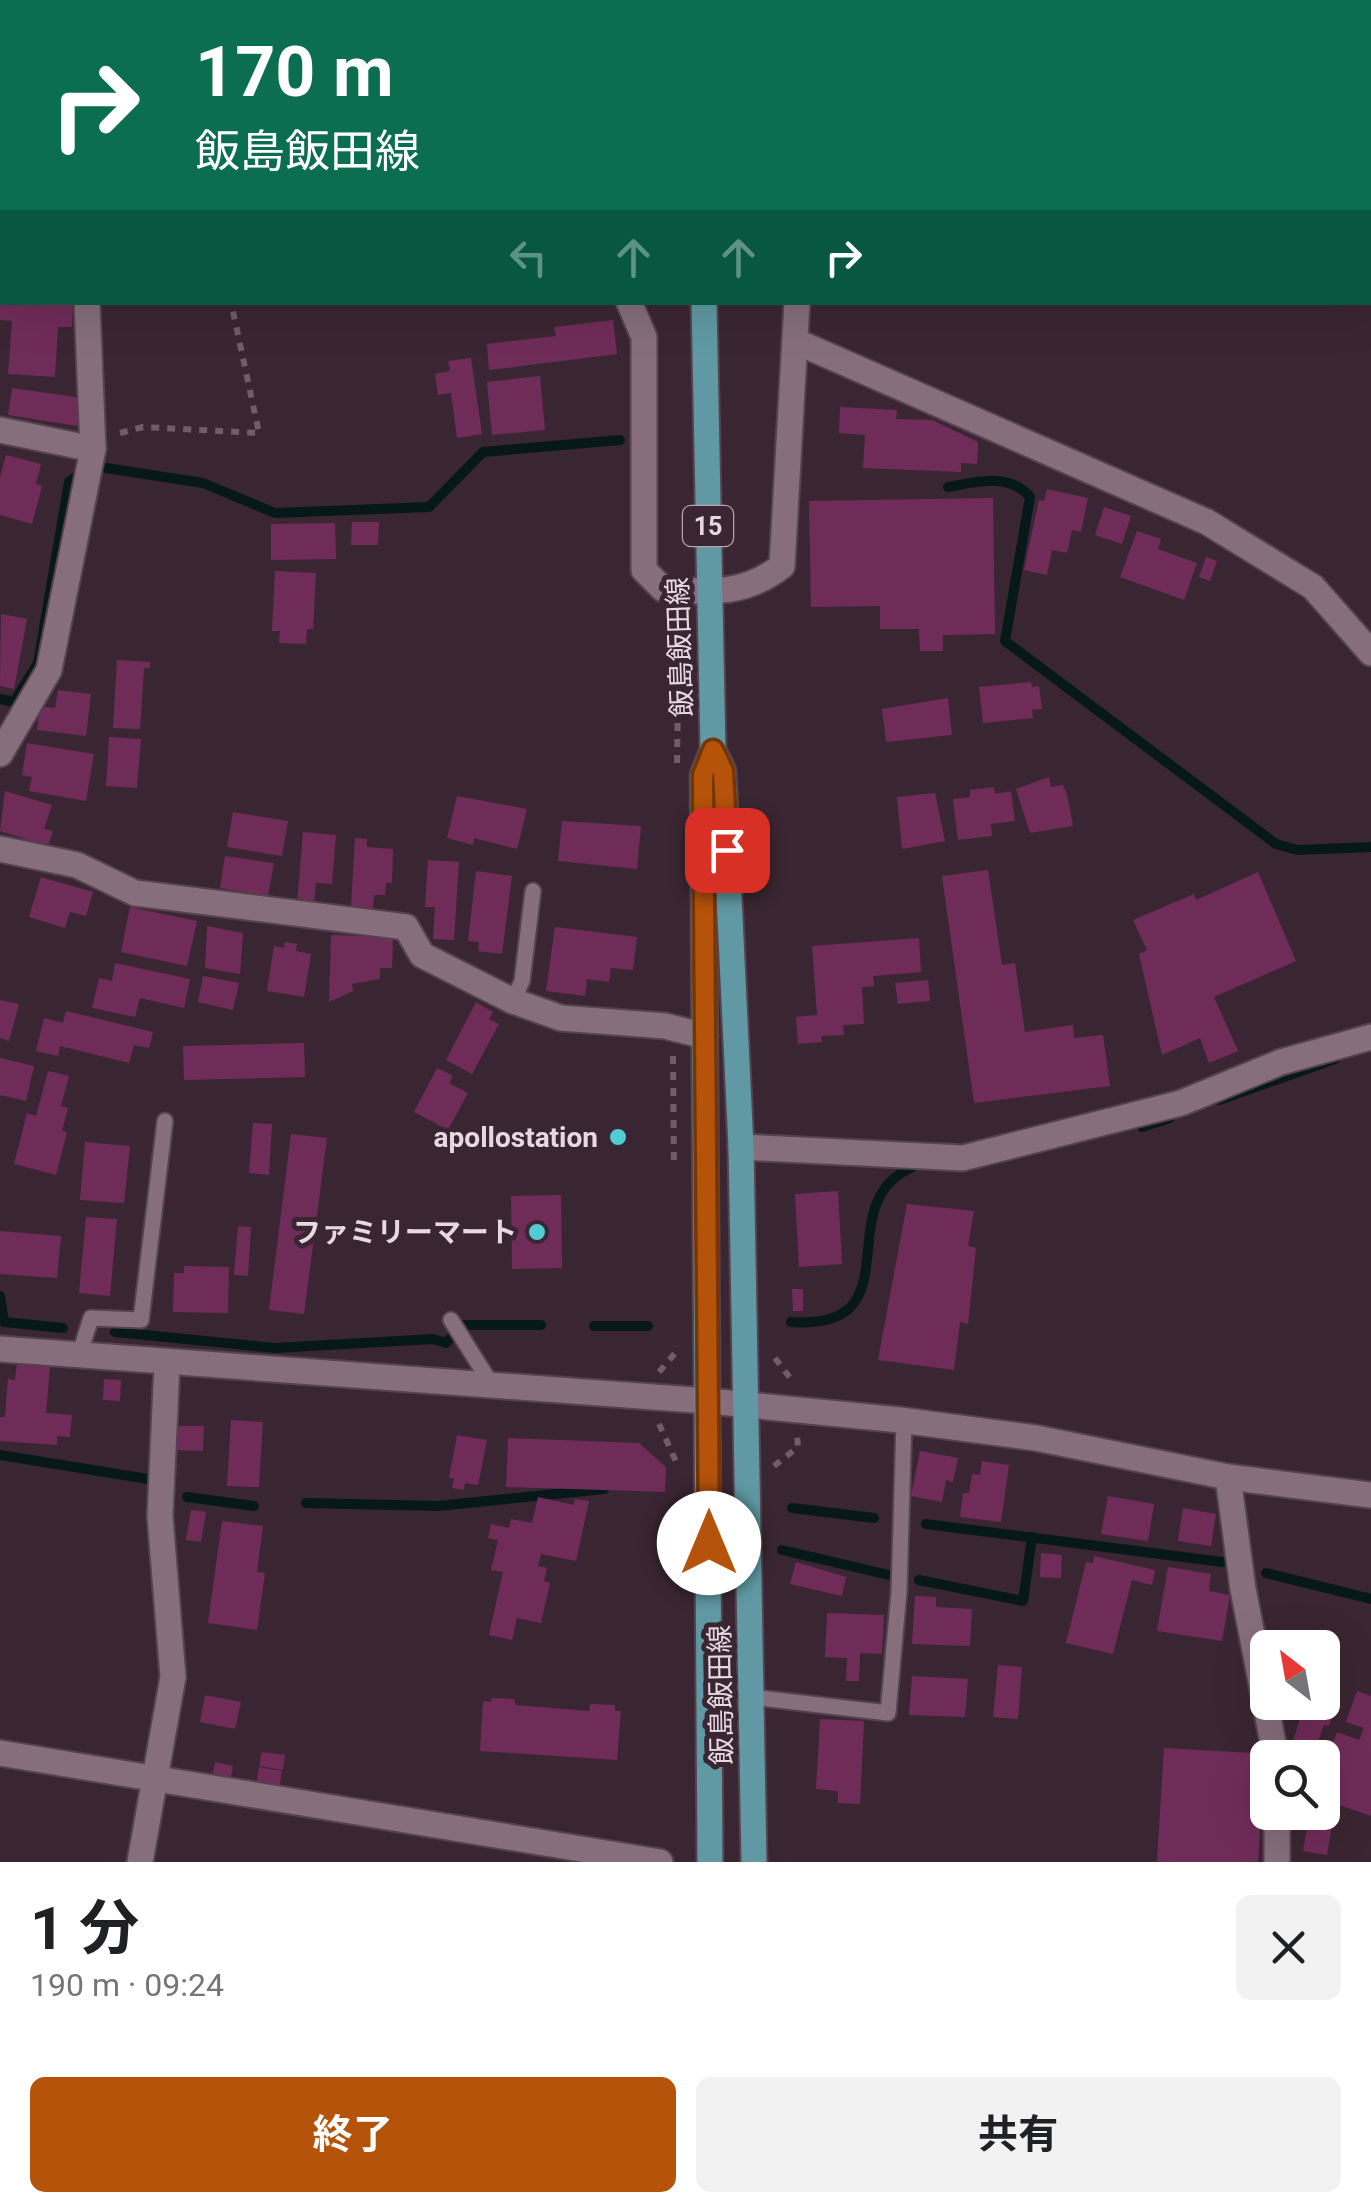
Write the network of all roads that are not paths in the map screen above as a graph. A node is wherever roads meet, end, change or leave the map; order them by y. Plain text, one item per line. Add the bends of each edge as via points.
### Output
1 (86, 305) edge
2 (629, 305) edge
3 (704, 305) edge
4 (798, 305) edge
5 (795, 341) junction
6 (0, 430) edge
7 (93, 450) junction
8 (709, 592) junction
9 (1371, 653) edge
10 (713, 750) junction
11 (0, 754) edge
12 (0, 849) edge
13 (533, 891) dead end
14 (513, 1001) junction
15 (705, 1036) junction
16 (1371, 1038) edge
17 (164, 1121) dead end
18 (741, 1147) junction
19 (451, 1320) dead end
20 (0, 1349) edge
21 (78, 1356) junction
22 (168, 1364) junction
23 (493, 1386) junction
24 (708, 1402) junction
25 (747, 1406) junction
26 (904, 1421) junction
27 (1228, 1477) junction
28 (1371, 1494) edge
29 (750, 1698) junction
30 (1272, 1740) edge
31 (0, 1753) edge
32 (155, 1780) junction
33 (1277, 1830) edge
34 (140, 1862) edge
35 (660, 1862) edge
36 (710, 1862) edge
37 (754, 1862) edge
38 (1278, 1862) edge

1 - 7 street
2 - 8 street via 644,337 644,570 663,589
3 - 8 main road, 飯島飯田線 / 15
4 - 5 street
5 - 8 street via 782,566 758,585
5 - 9 street via 1207,522 1312,587
6 - 7 street
7 - 11 street via 49,670
8 - 10 main road, 飯島飯田線 / 15
10 - 15 main road, 飯島飯田線 / 15 via 703,775
10 - 18 main road, 飯島飯田線 / 15 via 723,771
12 - 14 street via 77,865 135,893 406,927 422,954
13 - 14 lane via 522,981
14 - 15 street via 560,1018
15 - 24 main road, 飯島飯田線 / 15
16 - 18 street via 1281,1062 1181,1104 963,1158
17 - 21 lane via 141,1320 91,1318
18 - 25 main road, 飯島飯田線 / 15
19 - 23 lane
20 - 21 street
21 - 22 street
22 - 23 street
22 - 32 street via 160,1516 173,1676
23 - 24 street
24 - 25 street
24 - 36 main road, 飯島飯田線 / 15
25 - 26 street
25 - 29 main road, 飯島飯田線 / 15
26 - 27 street via 1036,1438
26 - 29 lane via 888,1713
27 - 28 street
27 - 30 street
29 - 37 main road, 飯島飯田線 / 15
31 - 32 street
32 - 34 street
32 - 35 street
33 - 38 street

